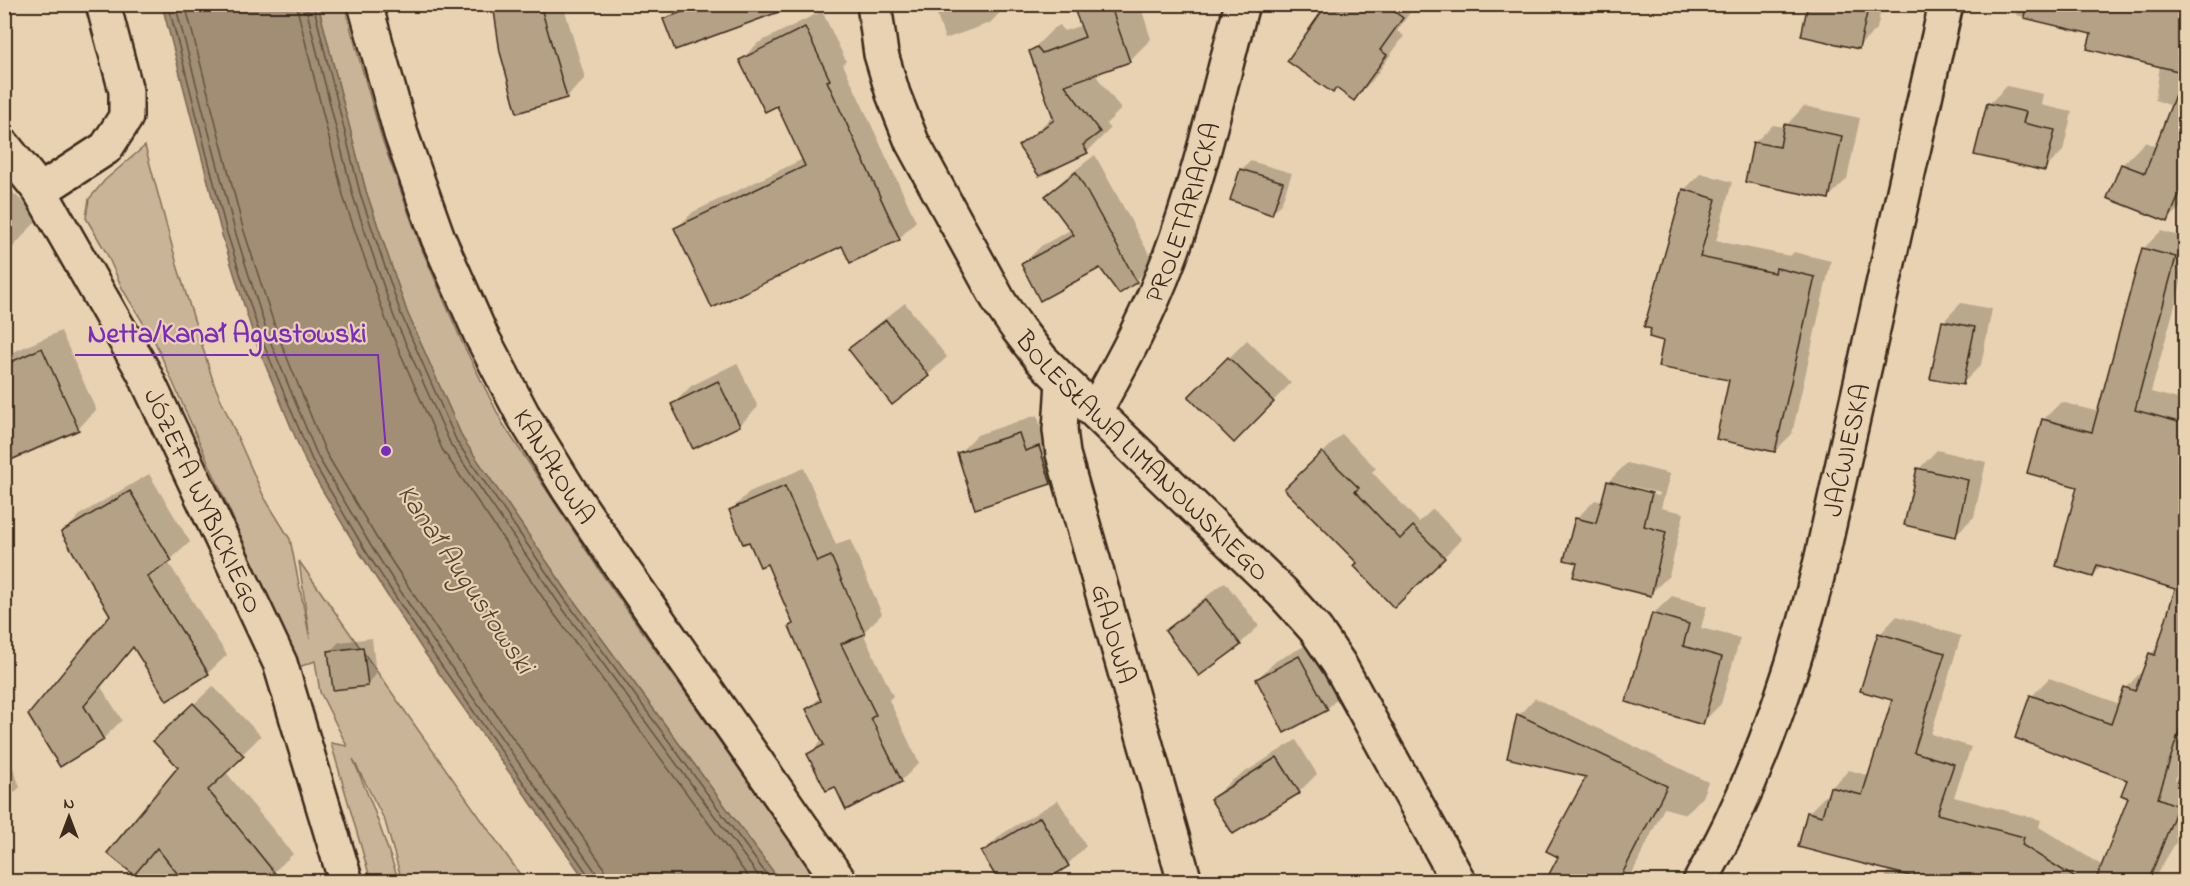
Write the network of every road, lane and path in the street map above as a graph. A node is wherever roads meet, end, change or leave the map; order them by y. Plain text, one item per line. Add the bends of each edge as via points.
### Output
1 (103, 4) edge
2 (365, 4) edge
3 (874, 4) edge
4 (1242, 4) edge
5 (1946, 4) edge
6 (4, 146) edge
7 (40, 191) junction
8 (1063, 381) junction
9 (1095, 411) junction
10 (346, 882) edge
11 (840, 882) edge
12 (1185, 882) edge
13 (1459, 882) edge
14 (1700, 882) edge

1 - 7 street via 126,91 126,117 106,148
2 - 11 street, KANAŁOWA via 401,134 438,238 523,415 617,561
3 - 8 street, BOLESŁAWA LIMANOWSKIEGO via 881,54 912,142 1000,303 1042,360
4 - 9 street, PROLETARIACKA via 1169,259 1139,332
5 - 14 street, JAĆWIESKA via 1809,609 1763,750
6 - 7 street, JÓZEFA WYBICKIEGO
7 - 10 street, JÓZEFA WYBICKIEGO via 143,371 280,663
8 - 9 street, BOLESŁAWA LIMANOWSKIEGO
8 - 12 street, GAJOWA via 1063,454
9 - 13 street, BOLESŁAWA LIMANOWSKIEGO via 1282,592 1316,630 1363,704

